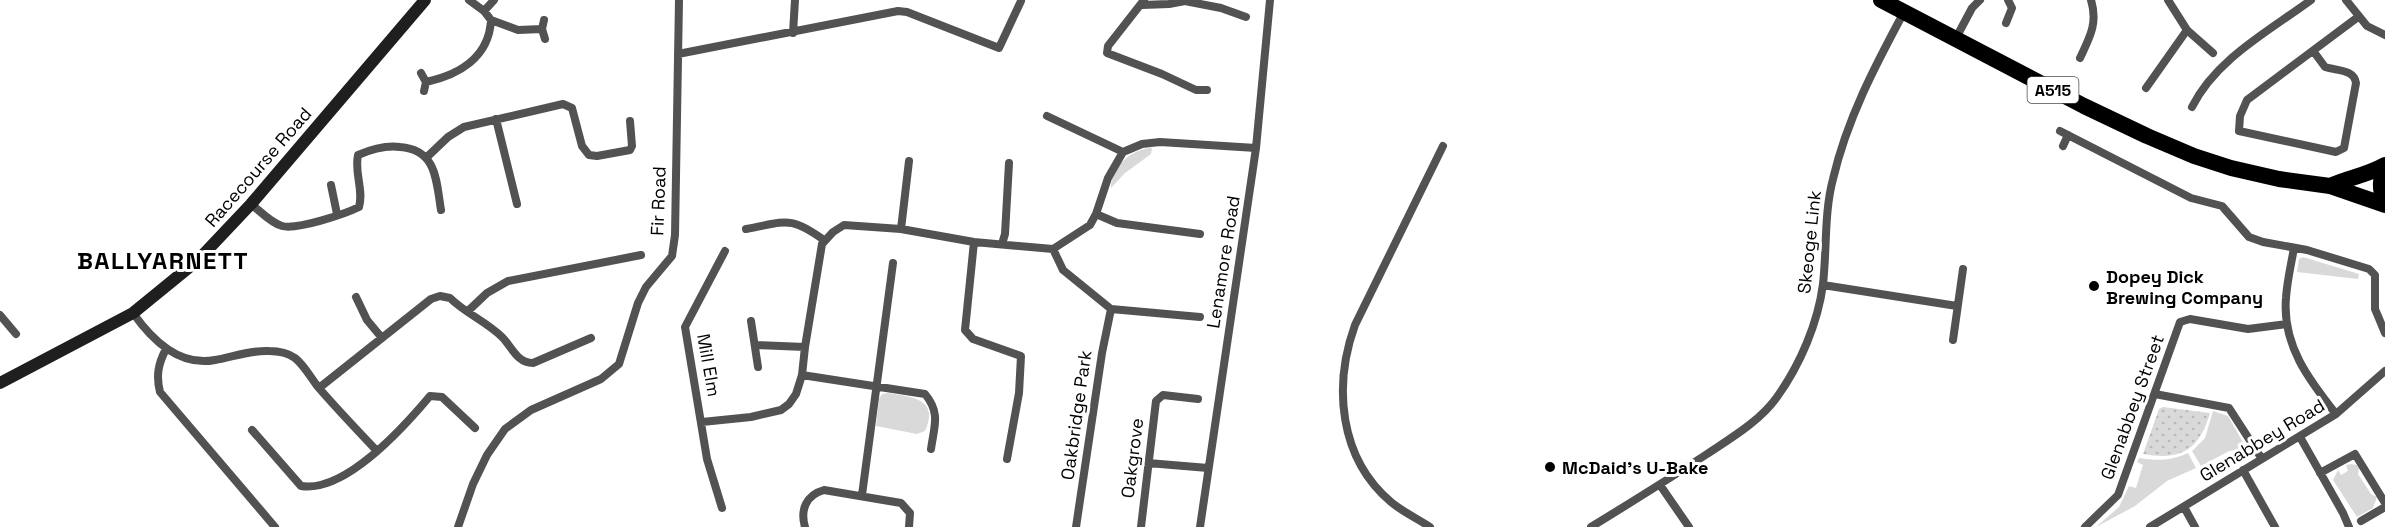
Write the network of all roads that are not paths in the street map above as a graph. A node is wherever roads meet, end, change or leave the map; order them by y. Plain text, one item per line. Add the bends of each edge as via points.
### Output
1 (425, 0) edge
2 (470, 0) edge
3 (494, 0) edge
4 (679, 0) edge
5 (795, 0) edge
6 (1270, 0) edge
7 (1881, 0) edge
8 (1980, 0) edge
9 (2008, 0) edge
10 (2091, 0) edge
11 (2168, 0) edge
12 (2311, 0) edge
13 (2346, 0) edge
14 (1021, 1) edge
15 (1143, 2) edge
16 (484, 10) junction
17 (1905, 12) junction
18 (1246, 17) dead end
19 (2358, 17) junction
20 (491, 20) junction
21 (544, 20) dead end
22 (2006, 23) dead end
23 (542, 29) junction
24 (2187, 30) junction
25 (793, 33) junction
26 (2385, 35) edge
27 (1956, 38) junction
28 (545, 39) dead end
29 (2314, 52) junction
30 (2213, 53) dead end
31 (678, 54) junction
32 (2080, 58) dead end
33 (421, 73) dead end
34 (2146, 88) dead end
35 (1207, 90) dead end
36 (2192, 107) dead end
37 (1047, 116) dead end
38 (496, 120) junction
39 (630, 121) dead end
40 (1443, 146) dead end
41 (2063, 146) dead end
42 (1257, 148) junction
43 (1123, 152) junction
44 (427, 157) junction
45 (909, 161) dead end
46 (1009, 163) dead end
47 (2385, 166) edge
48 (332, 185) dead end
49 (2330, 186) junction
50 (2385, 203) edge
51 (251, 204) junction
52 (517, 204) dead end
53 (441, 210) dead end
54 (337, 214) junction
55 (1096, 214) junction
56 (746, 229) dead end
57 (902, 229) junction
58 (1200, 234) dead end
59 (824, 240) junction
60 (974, 242) junction
61 (1002, 244) junction
62 (2294, 248) junction
63 (1053, 249) junction
64 (725, 251) dead end
65 (641, 255) dead end
66 (893, 262) dead end
67 (1963, 270) dead end
68 (1823, 285) junction
69 (356, 297) dead end
70 (1958, 306) junction
71 (1111, 309) junction
72 (468, 311) junction
73 (133, 313) junction
74 (0, 315) edge
75 (1200, 317) dead end
76 (751, 321) dead end
77 (2287, 324) junction
78 (2385, 333) edge
79 (16, 334) dead end
80 (382, 338) junction
81 (591, 338) dead end
82 (1953, 340) dead end
83 (756, 345) junction
84 (805, 346) junction
85 (166, 349) junction
86 (758, 367) dead end
87 (2385, 371) edge
88 (802, 375) junction
89 (0, 383) edge
90 (877, 387) junction
91 (319, 388) junction
92 (2155, 394) junction
93 (1198, 399) dead end
94 (2336, 414) junction
95 (702, 422) junction
96 (475, 428) dead end
97 (252, 430) dead end
98 (2300, 438) junction
99 (931, 449) dead end
100 (377, 451) junction
101 (1007, 459) dead end
102 (2262, 459) junction
103 (1148, 463) junction
104 (1208, 468) junction
105 (2243, 470) junction
106 (2320, 473) junction
107 (1660, 485) junction
108 (862, 495) junction
109 (2385, 505) edge
110 (2184, 507) junction
111 (722, 508) dead end
112 (2361, 521) dead end
113 (275, 527) edge
114 (458, 527) edge
115 (805, 527) edge
116 (909, 527) edge
117 (1076, 527) edge
118 (1141, 527) edge
119 (1200, 527) edge
120 (1430, 527) edge
121 (1591, 527) edge
122 (1689, 527) edge
123 (2085, 527) edge
124 (2150, 527) edge
125 (2195, 527) edge
126 (2275, 527) edge
127 (2349, 527) edge

1 - 51 street, Racecourse Road
2 - 16 street
3 - 16 street
4 - 31 street, Fir Road
5 - 25 street
6 - 42 street, Lenamore Road
7 - 17 highway, A515
8 - 27 street
9 - 22 street via 2012,8
10 - 32 street via 2095,14 2091,36
11 - 24 street
12 - 36 street via 2230,59 2200,92
13 - 19 street
14 - 25 street via 999,48 898,11
15 - 18 street via 1185,1
15 - 35 street via 1108,46 1107,53 1196,90
16 - 20 street
17 - 27 highway, A515
17 - 68 street, Skeoge Link via 1860,96 1832,181
19 - 26 street
19 - 29 street
20 - 23 street via 518,30
20 - 33 street via 482,49 462,70 425,86
21 - 23 street
23 - 28 street
24 - 30 street
24 - 34 street
25 - 31 street
27 - 49 highway, A515 via 2084,106 2194,156 2279,179
29 - 29 street via 2325,67 2355,76 2344,148 2336,152 2239,131 2247,100
31 - 114 street, Fir Road via 672,256 638,303 619,364 601,379 531,411 505,429 487,455
37 - 43 street
38 - 39 street via 569,105 582,146 589,155 597,156 630,150
38 - 44 street via 457,130
38 - 52 street
40 - 120 street via 1355,325 1342,376 1349,442 1367,477 1392,503
41 - 62 street via 2064,133 2191,198 2222,206 2249,237
42 - 43 street via 1160,142
42 - 104 street, Lenamore Road
43 - 55 street via 1108,178
44 - 53 street
44 - 54 street via 418,150 389,146 358,155 355,167 359,207
45 - 57 street
46 - 61 street
47 - 49 highway, A515
47 - 50 highway, A515 via 2380,187
48 - 54 street
49 - 50 highway, A515
51 - 54 street via 282,226 295,227
51 - 73 street, Racecourse Road via 198,260
55 - 58 street via 1117,223
55 - 63 street via 1090,225
56 - 59 street via 792,221
57 - 59 street via 844,225
57 - 60 street
59 - 84 street, Mill Elm
60 - 61 street
60 - 101 street via 965,330 973,339 1021,356 1019,393
61 - 63 street
62 - 77 street via 2287,285
62 - 78 street via 2373,272 2375,309
63 - 71 street via 1063,270
64 - 95 street, Mill Elm via 685,327
65 - 72 street via 508,281
66 - 90 street
67 - 70 street
68 - 70 street
68 - 107 street, Skeoge Link via 1810,334 1776,399 1742,430
69 - 80 street via 367,320
70 - 82 street
71 - 75 street
71 - 117 street, Oakbridge Park
72 - 80 street via 440,296
72 - 81 street via 502,336 526,363
73 - 85 street
73 - 89 street, Racecourse Road
74 - 79 street
76 - 83 street
77 - 92 street, Glenabbey Street via 2248,329 2184,319 2178,326
77 - 94 street via 2300,365
80 - 91 street
83 - 84 street
83 - 86 street
84 - 88 street, Mill Elm
85 - 91 street via 189,359 214,361 233,355 280,351 295,358
85 - 113 street via 158,369 160,392
87 - 94 street, Glenabbey Road
88 - 90 street
88 - 95 street, Mill Elm via 796,394 781,410
90 - 99 street via 925,394 934,405 936,420
90 - 108 street
91 - 100 street
92 - 102 street via 2229,408
92 - 123 street, Glenabbey Street via 2118,495
93 - 103 street, Oakgrove via 1164,395 1156,401
94 - 98 street, Glenabbey Road
95 - 111 street, Mill Elm via 709,469
96 - 100 street via 442,397 430,396
97 - 100 street via 301,486 311,488 353,470
98 - 102 street, Glenabbey Road
98 - 106 street
102 - 105 street, Glenabbey Road
103 - 104 street
103 - 118 street, Oakgrove
104 - 119 street, Lenamore Road
105 - 110 street, Glenabbey Road
105 - 126 street
106 - 109 street via 2355,454
106 - 127 street
107 - 121 street, Skeoge Link
107 - 122 street
108 - 115 street via 815,492 806,501
108 - 116 street via 901,502 910,513
109 - 112 street
110 - 124 street, Glenabbey Road
110 - 125 street

